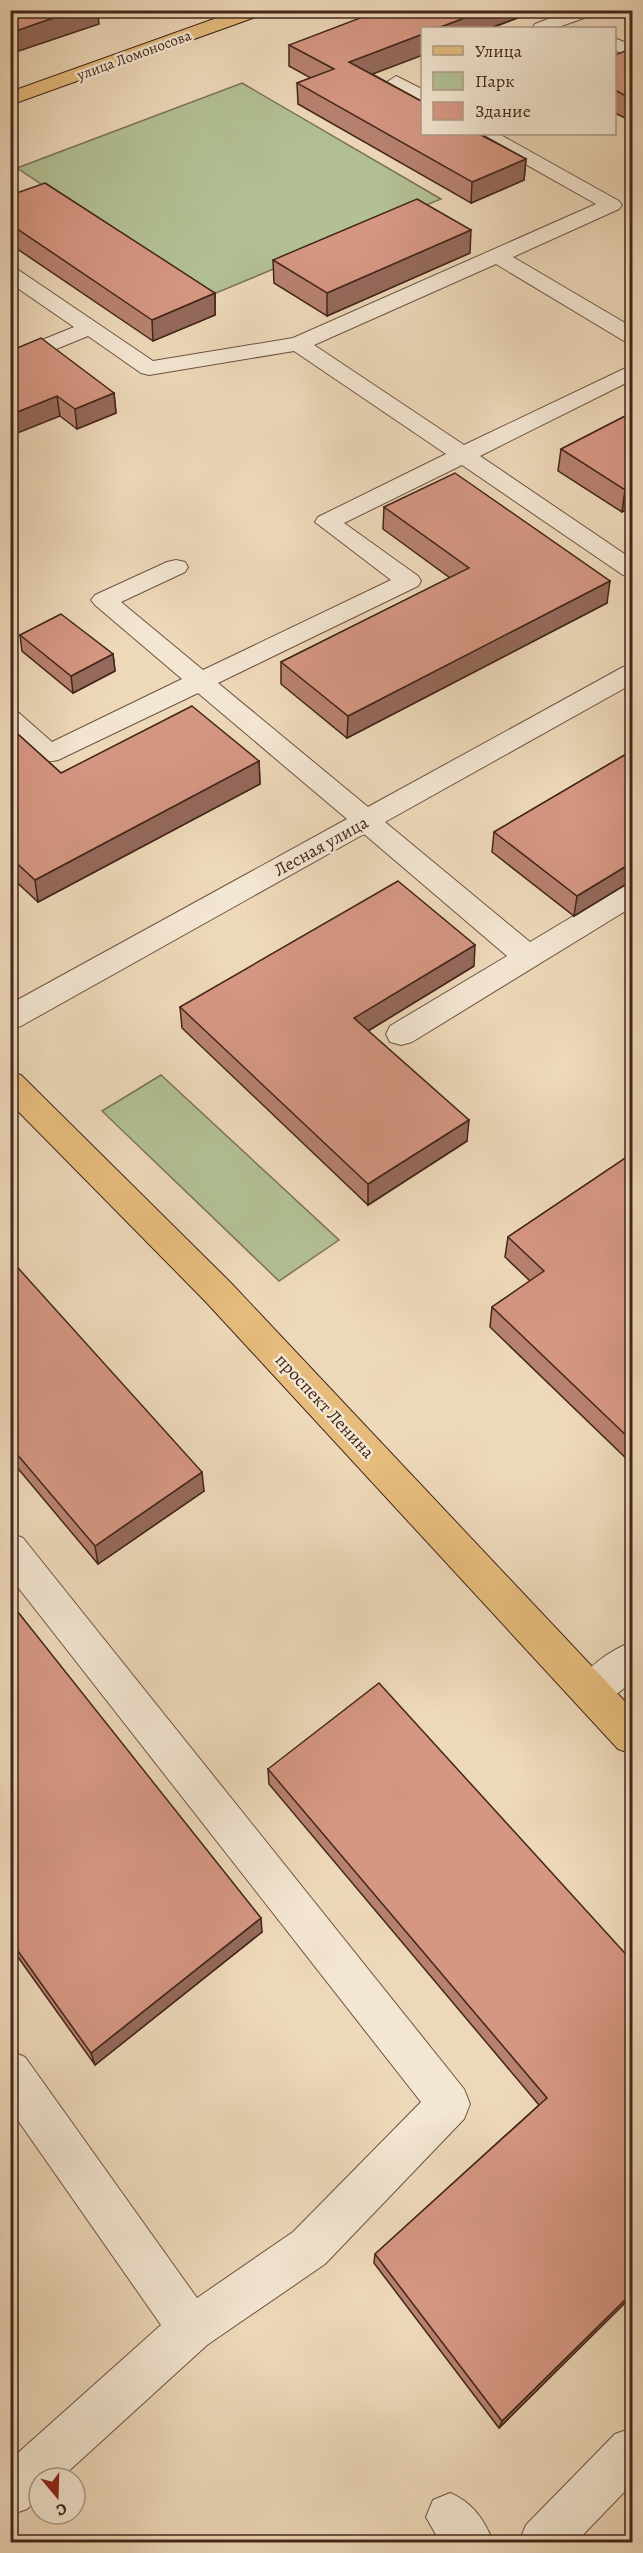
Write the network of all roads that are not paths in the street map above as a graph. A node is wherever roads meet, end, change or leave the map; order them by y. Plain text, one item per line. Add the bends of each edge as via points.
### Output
1 (258, 10) edge
2 (548, 10) edge
3 (590, 10) edge
4 (565, 20) junction
5 (544, 27) edge
6 (582, 27) edge
7 (616, 44) edge
8 (633, 52) edge
9 (421, 74) edge
10 (421, 97) edge
11 (10, 99) edge
12 (488, 135) edge
13 (612, 205) junction
14 (633, 216) edge
15 (497, 256) junction
16 (10, 273) edge
17 (90, 328) junction
18 (633, 336) edge
19 (298, 344) junction
20 (10, 361) edge
21 (633, 372) edge
22 (462, 455) junction
23 (176, 567) dead end
24 (633, 570) edge
25 (633, 673) edge
26 (200, 681) junction
27 (10, 719) edge
28 (368, 820) junction
29 (633, 894) edge
30 (528, 957) junction
31 (10, 1018) edge
32 (401, 1034) dead end
33 (10, 1083) edge
34 (10, 1549) edge
35 (633, 1659) edge
36 (591, 1692) junction
37 (633, 1736) edge
38 (10, 2072) edge
39 (191, 2329) junction
40 (633, 2451) edge
41 (10, 2492) edge
42 (543, 2542) edge

1 - 11 main road, улица Ломоносова
2 - 4 street
3 - 4 street
4 - 5 street
4 - 6 street
7 - 8 street
9 - 10 street via 396,82
12 - 13 street
13 - 14 street
13 - 15 street
15 - 18 street
15 - 19 street
16 - 17 street
17 - 19 street via 149,368
17 - 20 street
19 - 22 street
21 - 22 street
22 - 24 street
22 - 26 street via 327,522 409,581
23 - 26 street via 104,600
25 - 28 street, Лесная улица
26 - 27 street via 49,754
26 - 28 street
28 - 30 street
28 - 31 street, Лесная улица
29 - 30 street
30 - 32 street
33 - 36 main road, проспект Ленина via 218,1292
34 - 39 street via 449,2104 309,2248
35 - 36 street
36 - 37 main road, проспект Ленина
38 - 39 street
39 - 41 street
40 - 42 street

